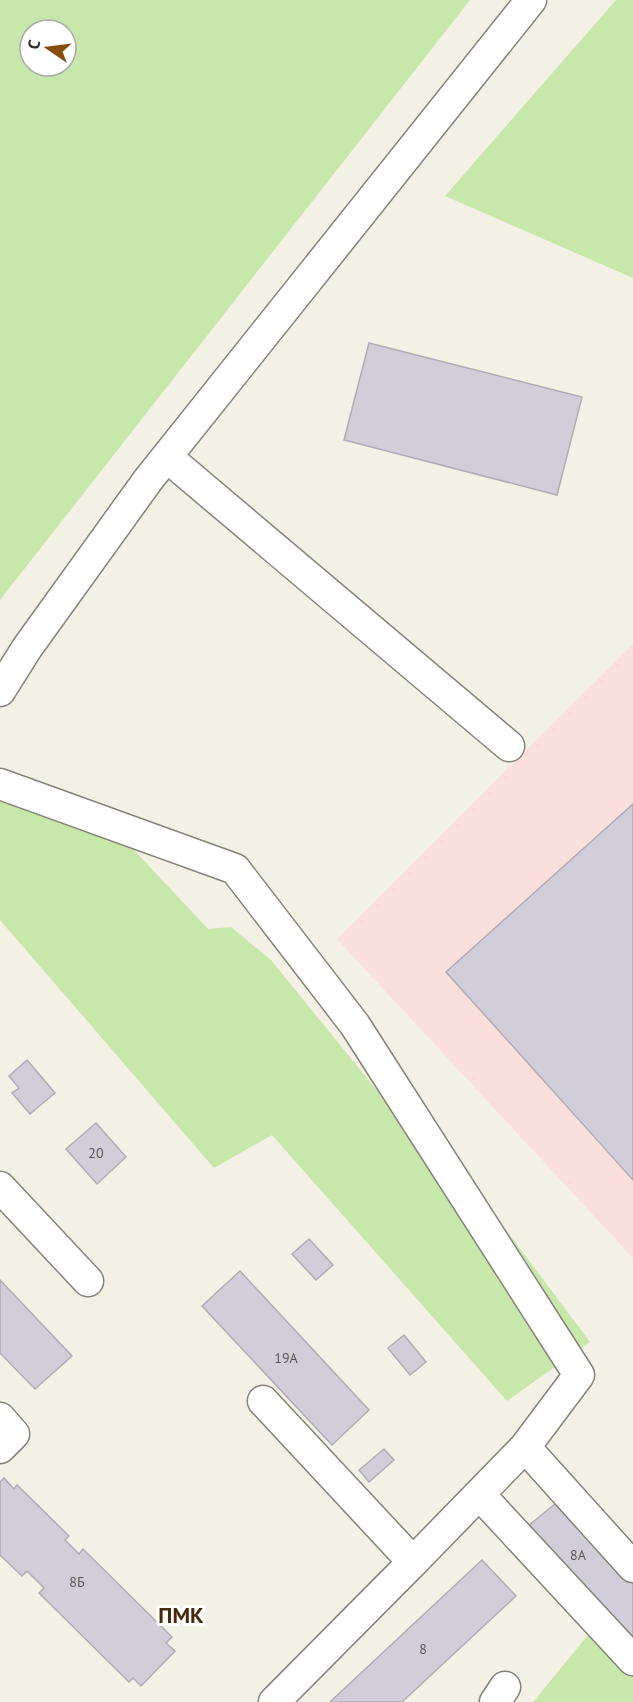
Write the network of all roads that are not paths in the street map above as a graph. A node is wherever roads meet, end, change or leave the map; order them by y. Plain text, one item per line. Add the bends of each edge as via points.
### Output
1 (531, 0) edge
2 (167, 457) junction
3 (0, 691) edge
4 (509, 746) dead end
5 (0, 784) edge
6 (0, 1187) edge
7 (88, 1281) dead end
8 (263, 1401) dead end
9 (0, 1418) edge
10 (525, 1447) junction
11 (0, 1448) edge
12 (480, 1495) junction
13 (413, 1562) junction
14 (633, 1567) edge
15 (633, 1660) edge
16 (274, 1702) edge

1 - 2 lane
2 - 3 lane
2 - 4 lane
5 - 10 lane via 235,869 355,1025 579,1375
6 - 7 lane
8 - 13 lane
9 - 11 lane via 14,1434
10 - 12 lane
10 - 14 lane
12 - 13 lane
12 - 15 lane
13 - 16 lane

